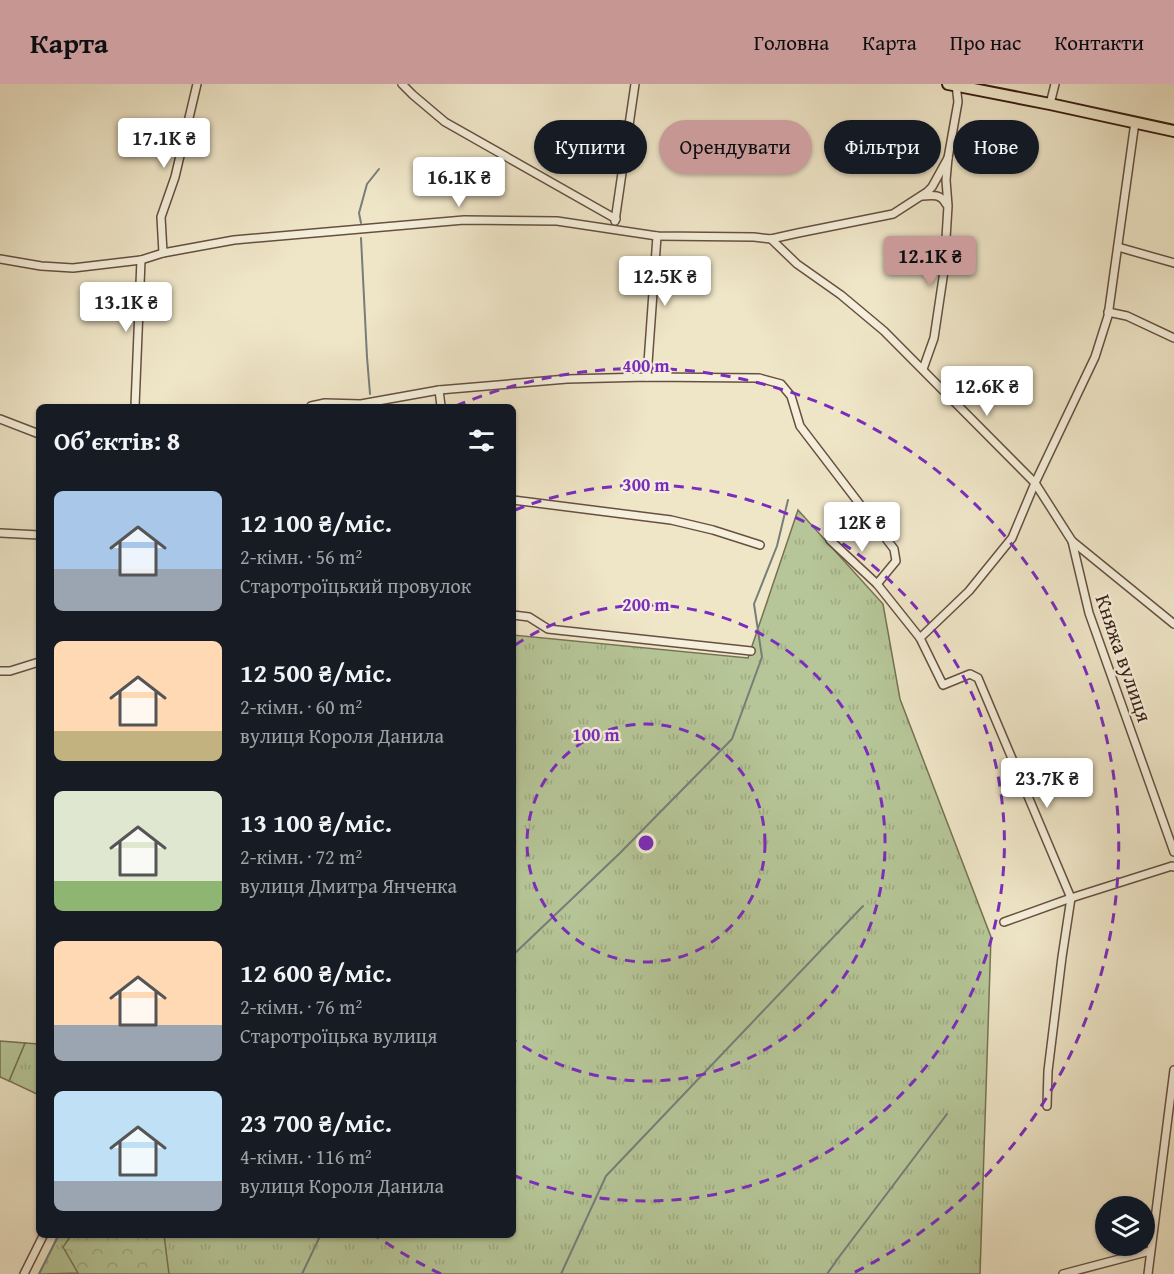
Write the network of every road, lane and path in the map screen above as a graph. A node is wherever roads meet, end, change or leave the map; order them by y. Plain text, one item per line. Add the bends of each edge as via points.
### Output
1 (197, 84) edge
2 (402, 84) edge
3 (634, 84) edge
4 (954, 84) edge
5 (1055, 84) edge
6 (1050, 104) junction
7 (1135, 122) junction
8 (1174, 131) edge
9 (948, 158) junction
10 (918, 197) junction
11 (948, 207) junction
12 (616, 219) junction
13 (614, 229) junction
14 (657, 236) junction
15 (771, 240) junction
16 (1118, 247) junction
17 (164, 253) junction
18 (0, 259) edge
19 (141, 260) junction
20 (1174, 263) edge
21 (1108, 312) junction
22 (1174, 338) edge
23 (923, 369) junction
24 (648, 376) junction
25 (439, 390) junction
26 (135, 404) edge
27 (320, 404) edge
28 (361, 404) edge
29 (361, 404) edge
30 (441, 404) edge
31 (0, 419) edge
32 (36, 433) edge
33 (1035, 483) junction
34 (516, 500) edge
35 (0, 533) edge
36 (36, 535) edge
37 (830, 540) dead end
38 (1072, 541) junction
39 (760, 545) dead end
40 (877, 584) junction
41 (516, 615) edge
42 (1174, 624) edge
43 (920, 638) junction
44 (751, 651) dead end
45 (36, 663) edge
46 (0, 670) edge
47 (1174, 852) edge
48 (1174, 867) edge
49 (1071, 898) junction
50 (1004, 922) dead end
51 (1174, 1070) edge
52 (1047, 1106) dead end
53 (1155, 1213) edge
54 (42, 1238) edge
55 (1131, 1256) edge
56 (1150, 1256) edge
57 (24, 1274) edge
58 (1063, 1274) edge
59 (1148, 1274) edge

1 - 17 street via 161,218
2 - 12 street via 445,122
3 - 12 street
4 - 6 main road
4 - 9 street via 958,102
5 - 6 street
6 - 7 main road
7 - 8 main road
7 - 16 street
9 - 10 street via 932,187
9 - 11 street
10 - 11 street via 936,195
10 - 15 street via 893,214
11 - 23 street via 939,310
12 - 13 street
13 - 14 street
13 - 17 street via 557,221 464,220 234,240
14 - 15 street
14 - 24 street
15 - 23 street via 841,295
16 - 20 street
16 - 21 street
17 - 19 street
18 - 19 street via 73,268
19 - 26 street
21 - 22 street via 1127,316
21 - 33 street via 1095,357
23 - 33 street
24 - 25 street
24 - 40 street via 759,378 781,384 791,396 801,426 894,549 896,561
25 - 28 street
25 - 30 street
27 - 29 street
31 - 32 street
33 - 38 street
33 - 43 street via 1012,538 969,591
34 - 39 street via 671,520
35 - 36 street
37 - 40 street
38 - 42 street
38 - 47 street, Княжа вулиця via 1089,613
40 - 43 street
41 - 44 street via 529,617 548,629
43 - 49 street via 943,685 970,674 978,678
45 - 46 street
48 - 49 street
49 - 50 street
49 - 52 street via 1048,1071
51 - 53 street
54 - 57 street
55 - 58 street
56 - 59 street

